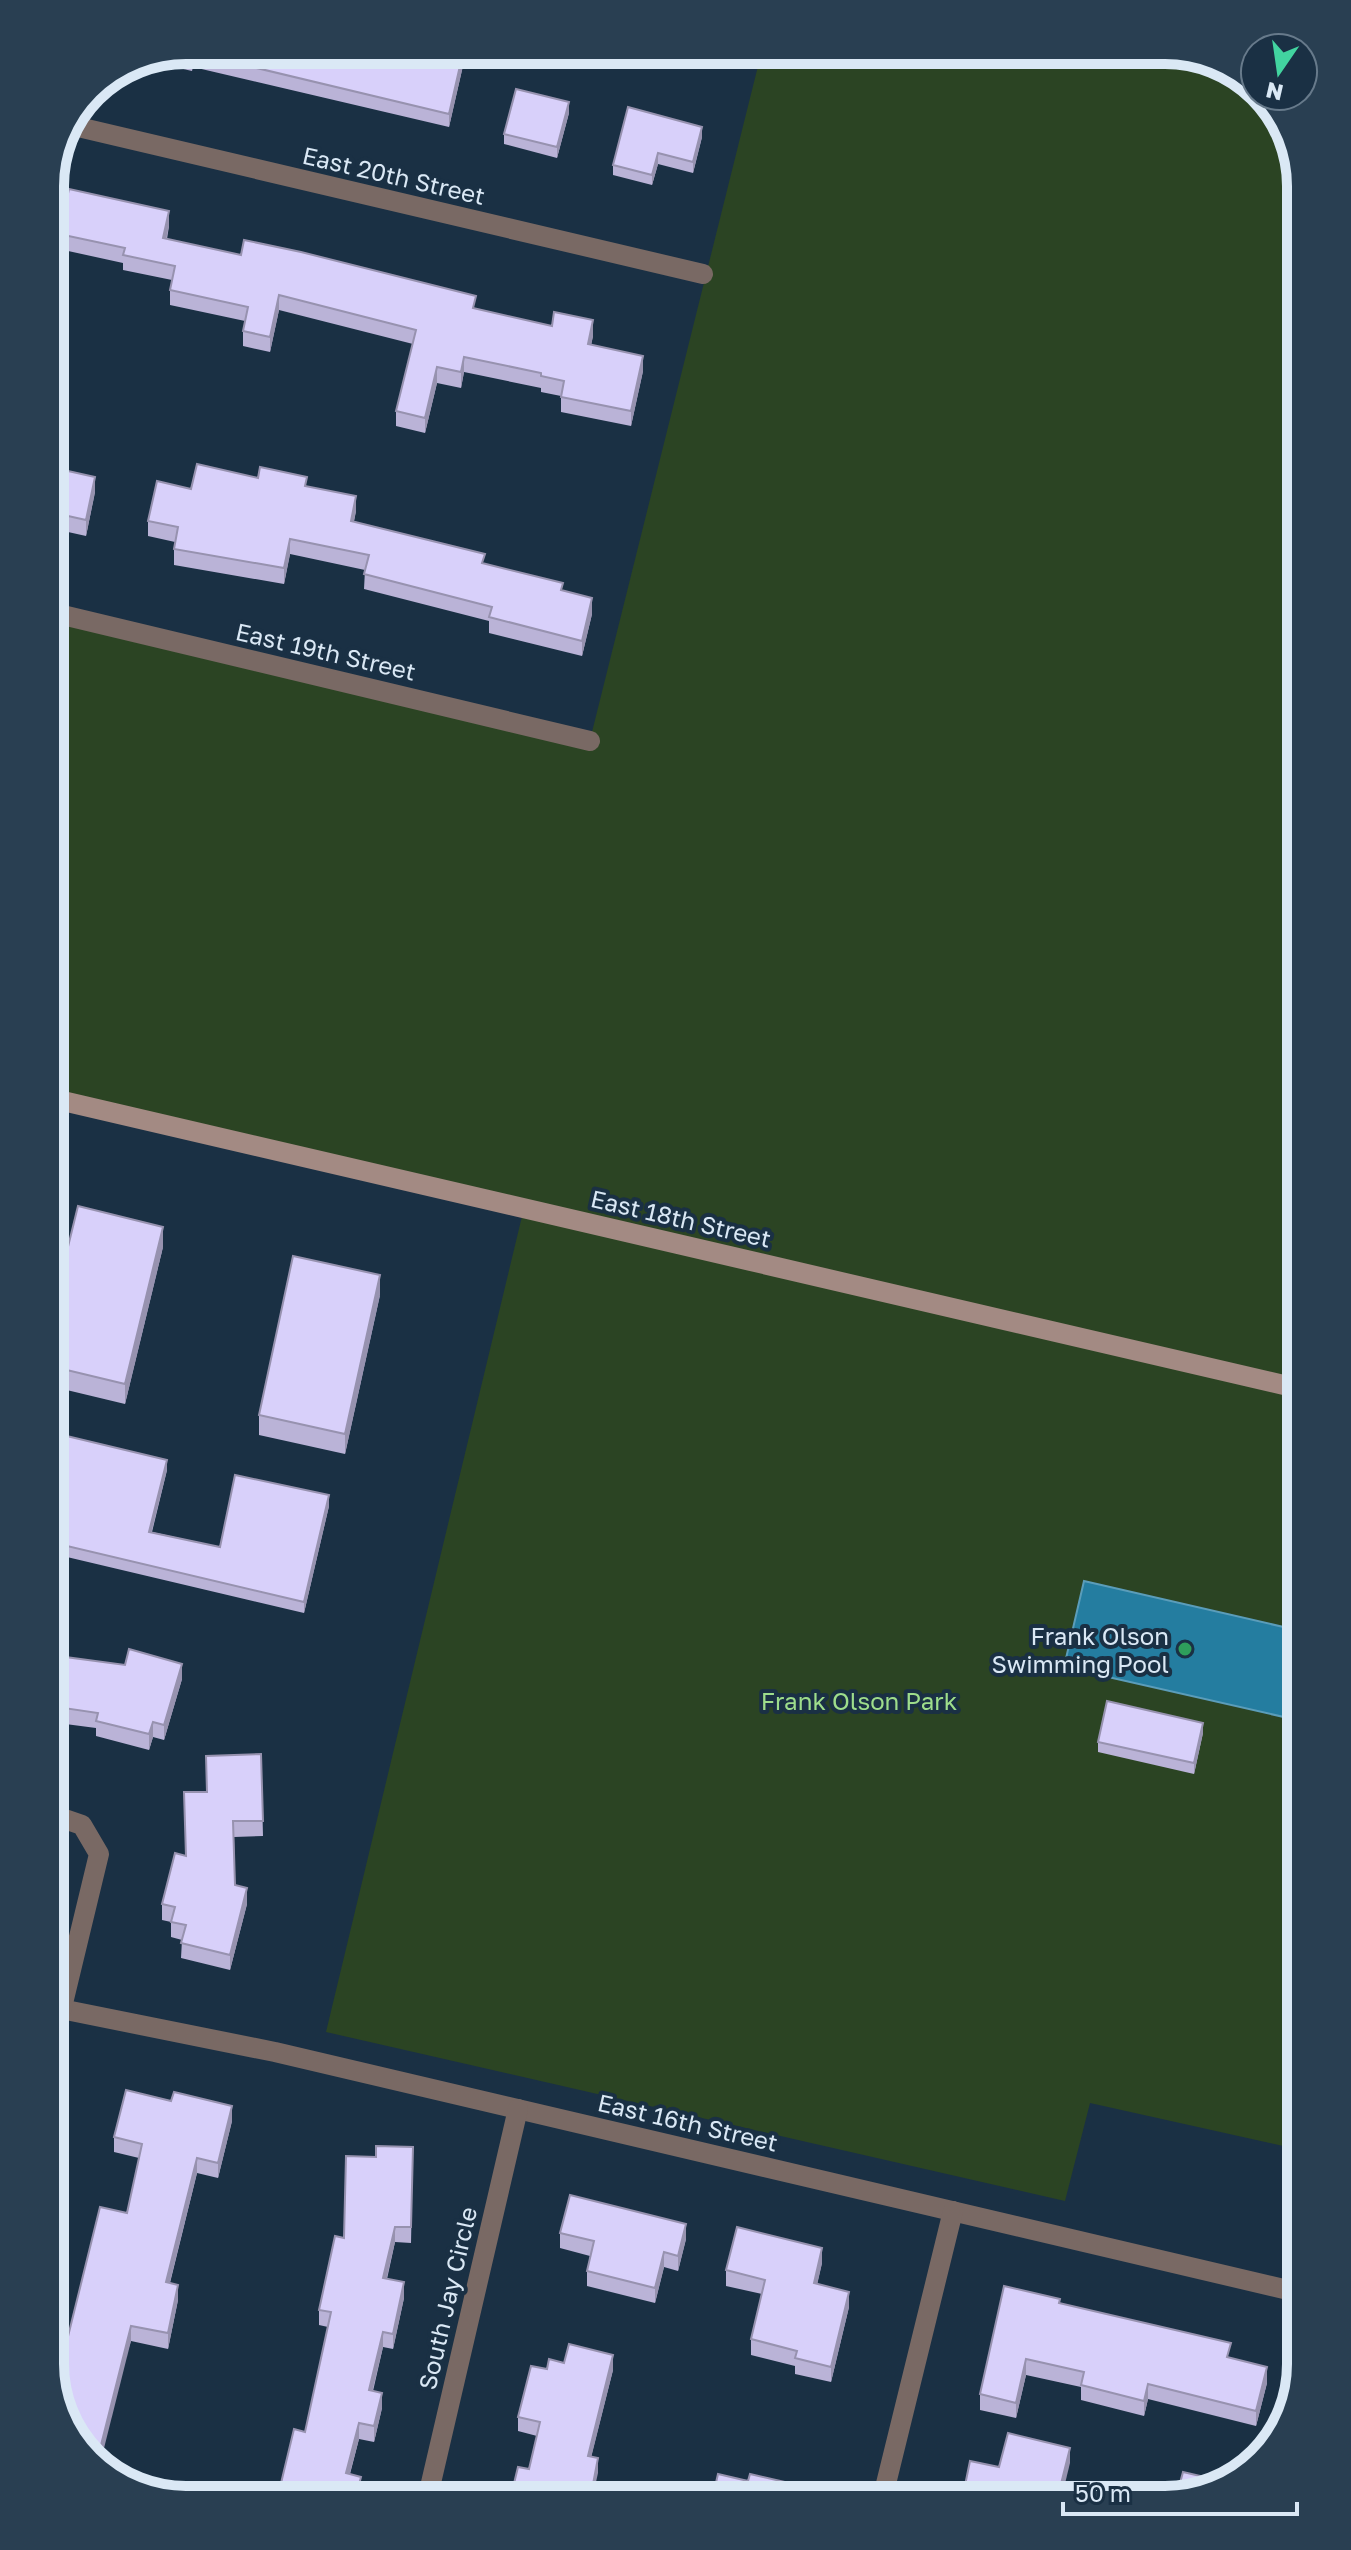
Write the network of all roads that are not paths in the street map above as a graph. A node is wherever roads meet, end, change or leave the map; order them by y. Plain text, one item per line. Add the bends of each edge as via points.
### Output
1 (80, 127) edge
2 (703, 274) dead end
3 (64, 615) edge
4 (590, 741) dead end
5 (64, 1101) edge
6 (1287, 1386) edge
7 (64, 1819) edge
8 (64, 1997) edge
9 (64, 2010) edge
10 (518, 2109) junction
11 (953, 2211) junction
12 (1287, 2290) edge
13 (430, 2486) edge
14 (885, 2486) edge

1 - 2 street, East 20th Street
3 - 4 street, East 19th Street
5 - 6 street, East 18th Street
7 - 8 street via 82,1825 99,1854
9 - 10 street, East 16th Street
10 - 11 street, East 16th Street
10 - 13 street, South Jay Circle
11 - 12 street, East 16th Street
11 - 14 street

